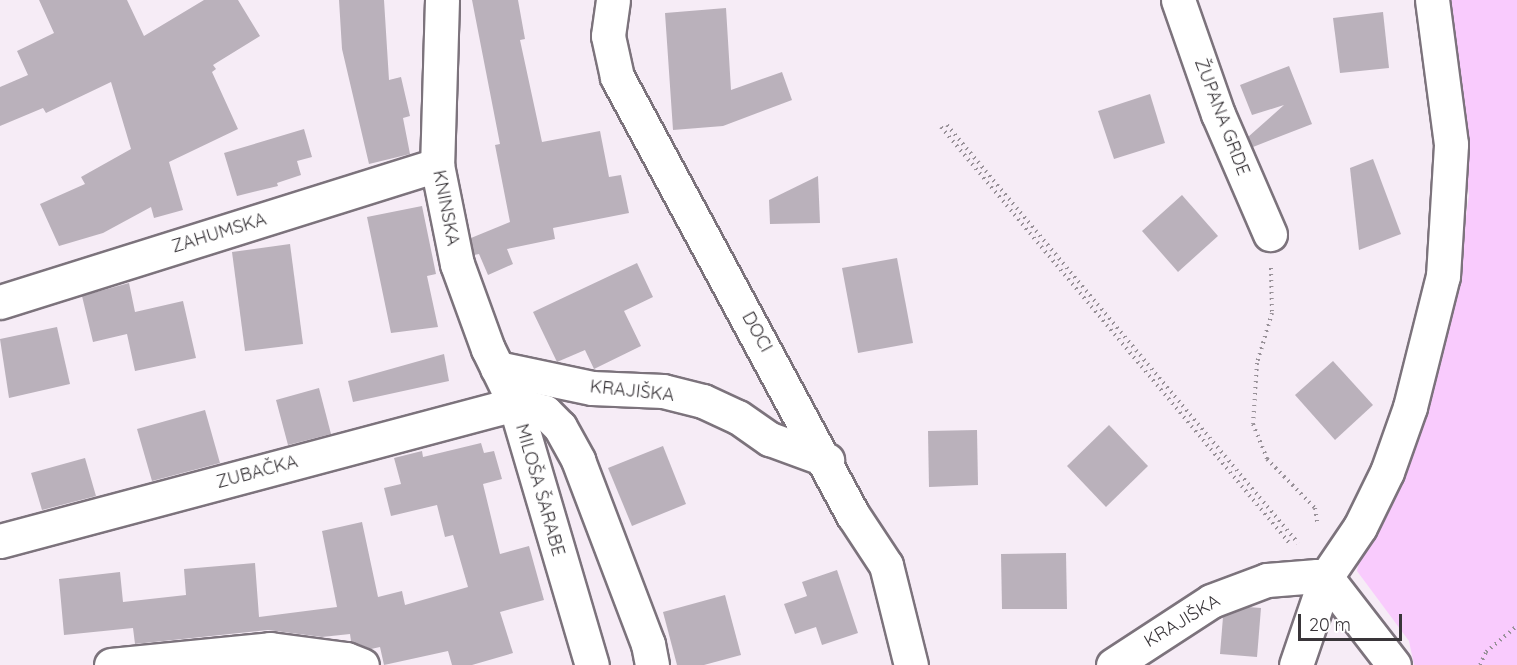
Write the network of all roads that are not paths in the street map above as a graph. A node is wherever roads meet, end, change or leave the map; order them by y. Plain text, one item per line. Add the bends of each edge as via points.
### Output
1 (442, 0) edge
2 (613, 0) edge
3 (1178, 0) edge
4 (1432, 0) edge
5 (437, 165) junction
6 (1270, 234) road end
7 (0, 302) edge
8 (497, 368) junction
9 (515, 404) junction
10 (827, 460) junction
11 (0, 541) edge
12 (1322, 577) junction
13 (111, 665) edge
14 (362, 665) edge
15 (592, 665) edge
16 (652, 665) edge
17 (911, 665) edge
18 (1113, 665) edge
19 (1296, 665) edge
20 (1394, 665) edge

1 - 5 street, KNINSKA
2 - 10 street, DOCI via 608,36 617,76
3 - 6 street, ŽUPANA GRDE via 1218,114
4 - 12 street via 1451,144 1443,276 1410,407 1387,472 1360,527
5 - 7 street, ZAHUMSKA
5 - 8 street, KNINSKA via 457,264
8 - 9 street, KNINSKA
8 - 10 street, KRAJIŠKA via 592,388 663,392 703,401 738,417 770,440
9 - 11 street, ZUBAČKA
9 - 15 street, MILOŠA ŠARABE
9 - 16 street, MILOŠA ŠARABE via 545,412 560,427 578,460 648,644
10 - 17 street, DOCI via 854,515 886,565
12 - 18 street, KRAJIŠKA via 1267,580 1211,601
12 - 19 street
12 - 20 street
13 - 14 street via 270,649 346,659

